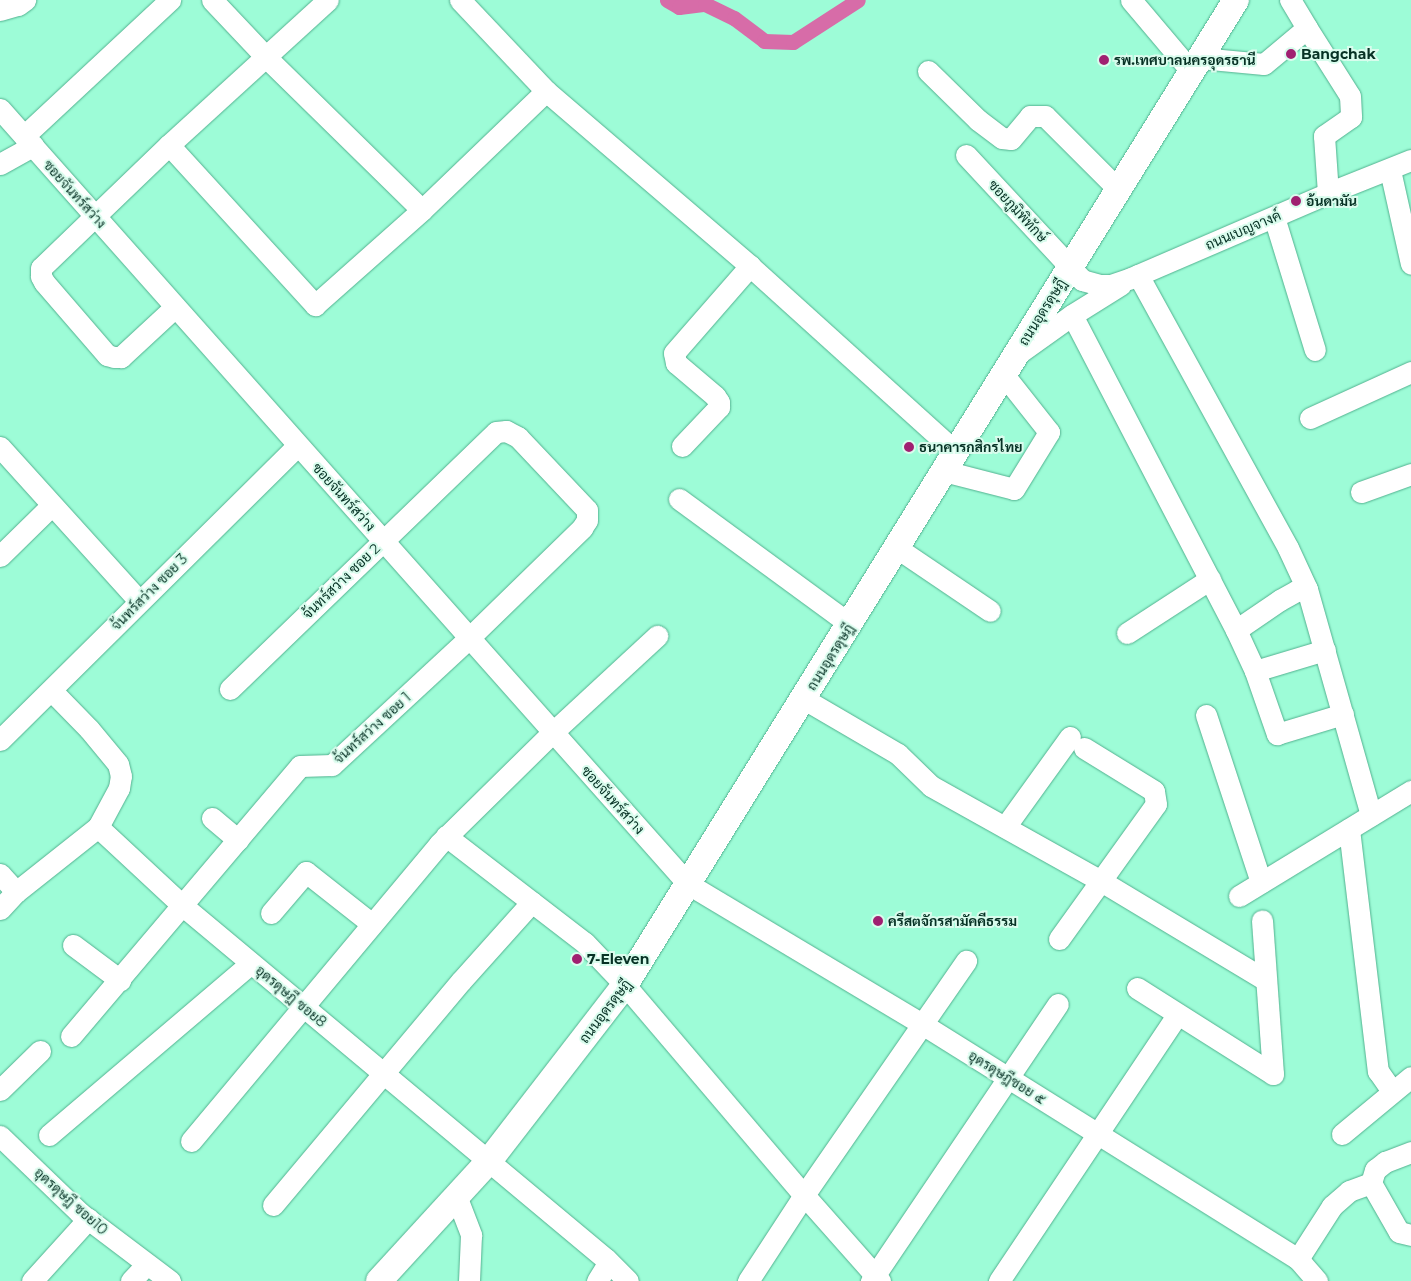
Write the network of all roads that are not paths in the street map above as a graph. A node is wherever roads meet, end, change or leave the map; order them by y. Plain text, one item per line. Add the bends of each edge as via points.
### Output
1 (25, 0) edge
2 (170, 0) edge
3 (212, 0) edge
4 (328, 0) edge
5 (460, 0) edge
6 (1131, 0) edge
7 (1236, 0) edge
8 (1290, 0) edge
9 (0, 10) edge
10 (1307, 28) junction
11 (265, 56) junction
12 (1195, 64) junction
13 (928, 70) dead end
14 (546, 91) junction
15 (0, 109) edge
16 (29, 141) junction
17 (169, 144) junction
18 (966, 155) dead end
19 (1411, 160) edge
20 (0, 164) edge
21 (1390, 170) junction
22 (1118, 189) junction
23 (1328, 193) junction
24 (422, 210) junction
25 (94, 215) junction
26 (1274, 217) junction
27 (1411, 264) edge
28 (750, 266) junction
29 (1070, 267) junction
30 (1135, 277) junction
31 (175, 306) junction
32 (1072, 315) junction
33 (1315, 350) dead end
34 (1010, 365) junction
35 (1411, 372) edge
36 (1310, 418) dead end
37 (496, 432) joint
38 (298, 445) junction
39 (682, 446) dead end
40 (0, 447) edge
41 (950, 462) junction
42 (1411, 474) edge
43 (1361, 492) dead end
44 (680, 499) dead end
45 (51, 506) junction
46 (383, 541) junction
47 (897, 548) junction
48 (0, 556) edge
49 (1210, 579) junction
50 (1307, 589) junction
51 (140, 601) junction
52 (990, 611) dead end
53 (850, 624) junction
54 (1236, 630) junction
55 (1127, 633) dead end
56 (657, 636) dead end
57 (469, 638) junction
58 (1324, 650) junction
59 (1254, 671) junction
60 (230, 689) dead end
61 (51, 690) junction
62 (804, 699) junction
63 (1343, 714) junction
64 (1206, 715) dead end
65 (553, 732) junction
66 (0, 740) edge
67 (1411, 791) edge
68 (1371, 815) junction
69 (212, 818) dead end
70 (98, 827) junction
71 (1005, 827) junction
72 (1349, 829) junction
73 (446, 836) junction
74 (238, 840) junction
75 (0, 874) edge
76 (1101, 881) junction
77 (1261, 882) junction
78 (688, 884) junction
79 (16, 892) junction
80 (1238, 896) dead end
81 (532, 902) junction
82 (183, 906) junction
83 (0, 909) edge
84 (271, 913) dead end
85 (1262, 920) dead end
86 (372, 924) junction
87 (1059, 939) dead end
88 (73, 944) dead end
89 (966, 961) dead end
90 (251, 963) junction
91 (120, 980) junction
92 (1266, 980) junction
93 (625, 985) junction
94 (1137, 988) dead end
95 (1058, 1004) dead end
96 (304, 1007) junction
97 (1178, 1014) junction
98 (922, 1024) junction
99 (71, 1036) dead end
100 (40, 1051) dead end
101 (384, 1075) junction
102 (1411, 1077) edge
103 (1008, 1078) junction
104 (0, 1090) edge
105 (1392, 1092) junction
106 (1099, 1134) junction
107 (1342, 1134) dead end
108 (49, 1135) dead end
109 (0, 1136) edge
110 (191, 1141) dead end
111 (1411, 1152) edge
112 (489, 1161) junction
113 (1371, 1183) junction
114 (804, 1195) junction
115 (457, 1198) junction
116 (273, 1205) dead end
117 (88, 1219) junction
118 (1411, 1234) edge
119 (1298, 1259) junction
120 (609, 1262) junction
121 (139, 1276) edge
122 (875, 1279) edge
123 (32, 1281) edge
124 (170, 1281) edge
125 (380, 1281) edge
126 (469, 1281) edge
127 (597, 1281) edge
128 (628, 1281) edge
129 (748, 1281) edge
130 (999, 1281) edge
131 (1317, 1281) edge

1 - 9 street
2 - 16 street
3 - 11 street
4 - 11 street
5 - 14 street
6 - 12 street
7 - 12 main road, ถนนอุดรดุษฎี
8 - 10 street
10 - 12 street via 1264,64
10 - 23 street via 1350,96 1351,117 1324,136
11 - 17 street
11 - 24 street
12 - 22 main road, ถนนอุดรดุษฎี
13 - 22 street via 978,120 1002,138 1011,139 1030,116 1045,116
14 - 24 street
14 - 28 street
15 - 16 street, ซอยจันทร์สว่าง
16 - 20 street
16 - 25 street, ซอยจันทร์สว่าง
17 - 24 street via 315,304
17 - 25 street
18 - 29 street, ซอยภูมิพิทักษ์
19 - 21 street, ถนนเบญจางค์
21 - 23 street, ถนนเบญจางค์
21 - 27 street
22 - 29 main road, ถนนอุดรดุษฎี
23 - 26 street, ถนนเบญจางค์
25 - 31 street, ซอยจันทร์สว่าง
25 - 31 street via 41,268 41,276 107,355 121,357
26 - 30 street, ถนนเบญจางค์
26 - 33 street
28 - 39 street via 674,353 676,363 719,402 719,407
28 - 41 street
29 - 30 street, ถนนเบญจางค์ via 1082,280 1092,284 1111,285
29 - 34 main road, ถนนอุดรดุษฎี
30 - 32 street, ถนนเบญจางค์
30 - 50 street via 1288,548
31 - 38 street, ซอยจันทร์สว่าง
32 - 34 street, ถนนเบญจางค์
32 - 49 street
34 - 41 main road, ถนนอุดรดุษฎี
34 - 41 street via 1049,432 1014,489
35 - 36 street
37 - 46 street, จ้นทร์สว่าง ซอย 2
37 - 57 street, จ้นทร์สว่าง ซอย 1 via 506,431 518,437 588,510 587,520
38 - 46 street, ซอยจันทร์สว่าง
38 - 51 street, จ้นทร์สว่าง ซอย 3
40 - 45 street
41 - 47 main road, ถนนอุดรดุษฎี
42 - 43 street
44 - 53 street
45 - 48 street
45 - 51 street
46 - 57 street, ซอยจันทร์สว่าง
46 - 60 street, จ้นทร์สว่าง ซอย 2
47 - 52 street
47 - 53 main road, ถนนอุดรดุษฎี
49 - 54 street
49 - 55 street
50 - 54 street via 1280,600
50 - 58 street
51 - 61 street, จ้นทร์สว่าง ซอย 3
53 - 62 main road, ถนนอุดรดุษฎี
54 - 59 street
56 - 65 street
57 - 65 street, ซอยจันทร์สว่าง
57 - 74 street, จ้นทร์สว่าง ซอย 1 via 332,765 300,766
58 - 59 street
58 - 63 street
59 - 63 street via 1277,734
61 - 66 street, จ้นทร์สว่าง ซอย 3
61 - 70 street via 118,764 119,788
62 - 71 street via 898,754 931,786
62 - 78 main road, ถนนอุดรดุษฎี
63 - 68 street
64 - 77 street
65 - 73 street
65 - 78 street, ซอยจันทร์สว่าง
67 - 68 street
68 - 72 street
69 - 74 street
70 - 79 street
70 - 82 street, อุดรดุษฎี ซอย8
71 - 76 street
71 - 76 street via 1077,743 1154,791 1156,804
72 - 77 street
72 - 105 street via 1378,1071
73 - 81 street
73 - 86 street
74 - 82 street, จ้นทร์สว่าง ซอย 1
75 - 79 street
76 - 87 street
76 - 92 street
77 - 80 street
78 - 93 main road, ถนนอุดรดุษฎี
78 - 98 street, อุดรดุษฎีซอย ๕
79 - 83 street
81 - 93 street via 585,943
81 - 101 street via 461,981
82 - 90 street, อุดรดุษฎี ซอย8
82 - 91 street, จ้นทร์สว่าง ซอย 1
84 - 86 street via 306,872
85 - 92 street
86 - 96 street
88 - 91 street
89 - 98 street
90 - 96 street, อุดรดุษฎี ซอย8
90 - 108 street
91 - 99 street, จ้นทร์สว่าง ซอย 1
92 - 97 street via 1273,1074
93 - 112 main road, ถนนอุดรดุษฎี
93 - 114 street
94 - 97 street
95 - 103 street
96 - 101 street, อุดรดุษฎี ซอย8
96 - 110 street
97 - 106 street
98 - 103 street, อุดรดุษฎีซอย ๕
98 - 114 street
100 - 104 street
101 - 112 street, อุดรดุษฎี ซอย8
101 - 116 street
102 - 105 street
103 - 106 street, อุดรดุษฎีซอย ๕
103 - 122 street
105 - 107 street
106 - 119 street, อุดรดุษฎีซอย ๕
106 - 130 street
109 - 117 street, อุดรดุษฎี ซอย10
111 - 113 street via 1385,1162 1376,1170
112 - 115 main road, ถนนอุดรดุษฎี
112 - 120 street, อุดรดุษฎี ซอย8
113 - 118 street via 1399,1232
113 - 119 street via 1349,1191 1332,1206
114 - 122 street
114 - 129 street
115 - 125 main road, ถนนอุดรดุษฎี
115 - 126 street via 471,1235
117 - 121 street, อุดรดุษฎี ซอย10
117 - 123 street
119 - 131 street, อุดรดุษฎีซอย ๕
120 - 127 street
120 - 128 street, อุดรดุษฎี ซอย8
121 - 124 street, อุดรดุษฎี ซอย10

